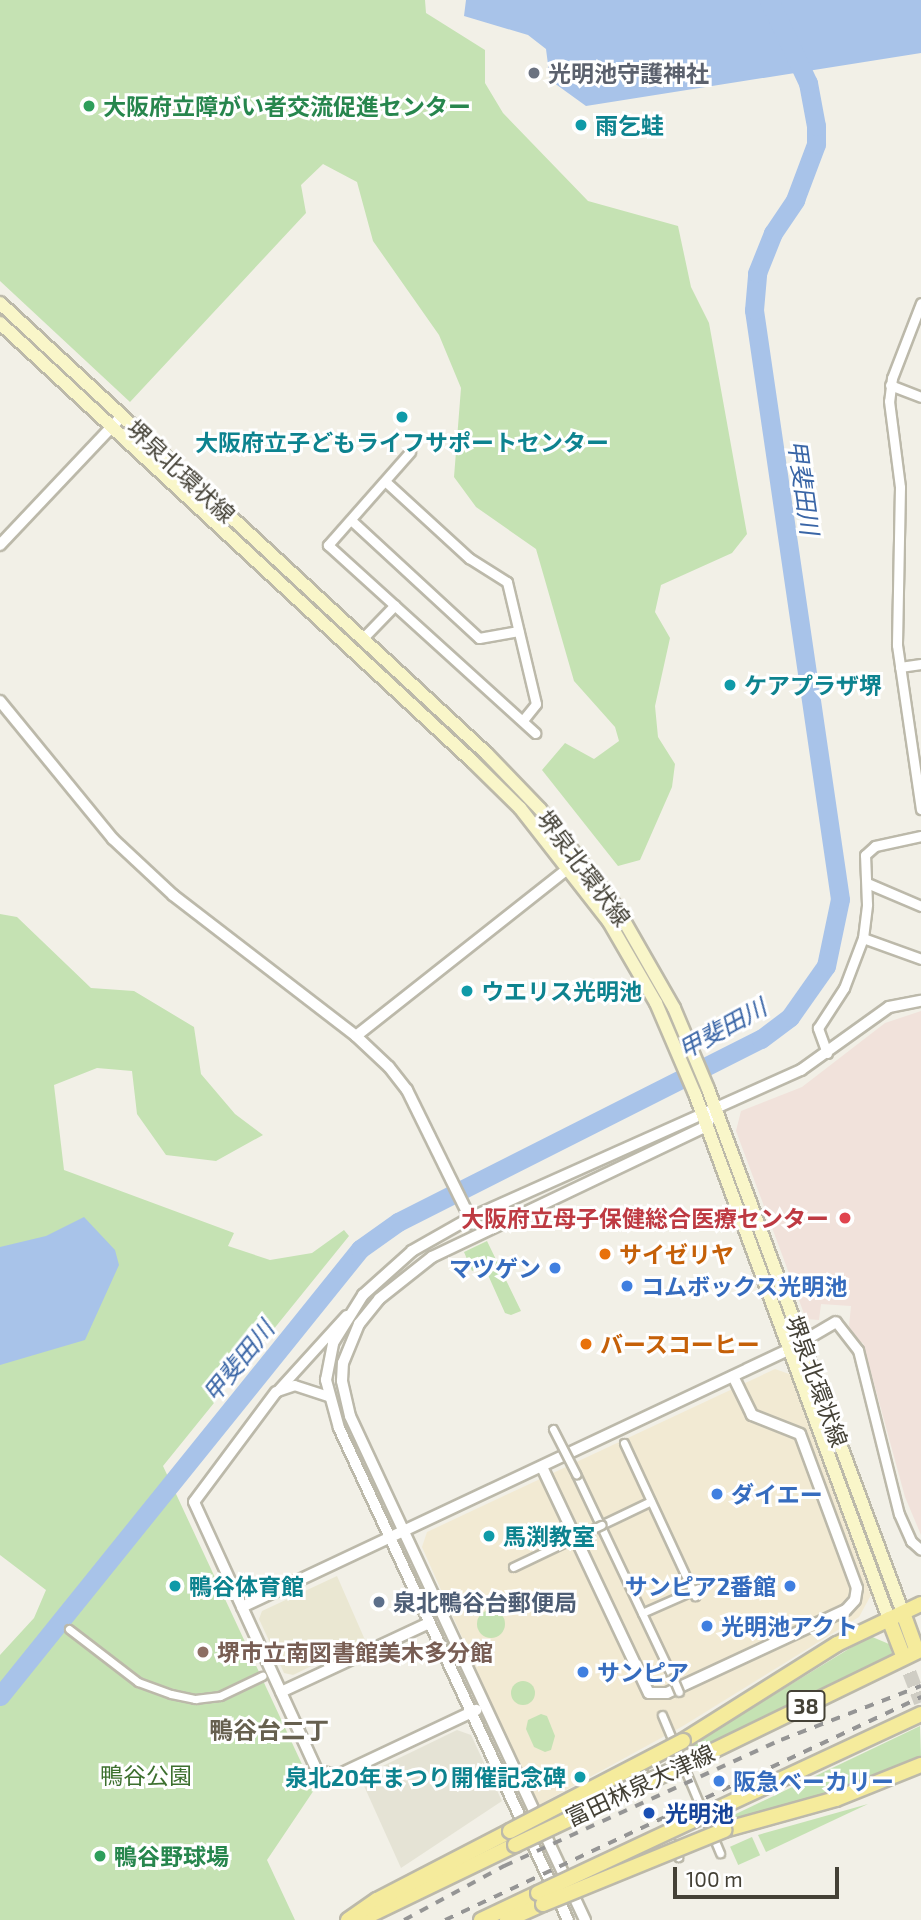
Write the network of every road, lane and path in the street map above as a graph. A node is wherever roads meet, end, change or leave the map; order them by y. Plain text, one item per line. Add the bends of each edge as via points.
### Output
1 (0, 303) edge
2 (921, 303) edge
3 (0, 323) edge
4 (890, 385) junction
5 (921, 397) edge
6 (122, 416) junction
7 (112, 426) junction
8 (410, 452) dead end
9 (386, 482) junction
10 (351, 520) junction
11 (0, 545) edge
12 (395, 605) junction
13 (518, 631) junction
14 (362, 639) junction
15 (921, 664) edge
16 (900, 667) junction
17 (0, 701) edge
18 (523, 720) junction
19 (534, 733) dead end
20 (921, 809) edge
21 (921, 836) edge
22 (581, 858) junction
23 (570, 867) junction
24 (867, 883) junction
25 (921, 906) edge
26 (863, 938) junction
27 (921, 959) edge
28 (921, 1001) edge
29 (356, 1035) junction
30 (827, 1053) junction
31 (716, 1108) junction
32 (701, 1111) junction
33 (705, 1127) junction
34 (470, 1218) junction
35 (477, 1233) junction
36 (346, 1315) junction
37 (836, 1322) joint
38 (796, 1346) junction
39 (733, 1376) junction
40 (276, 1392) junction
41 (328, 1396) junction
42 (553, 1429) dead end
43 (624, 1443) dead end
44 (542, 1467) junction
45 (651, 1501) junction
46 (601, 1525) junction
47 (404, 1531) junction
48 (389, 1539) junction
49 (921, 1550) edge
50 (513, 1567) dead end
51 (921, 1604) edge
52 (242, 1607) junction
53 (642, 1613) junction
54 (896, 1616) junction
55 (429, 1623) junction
56 (69, 1629) dead end
57 (913, 1649) edge
58 (262, 1676) dead end
59 (281, 1692) junction
60 (679, 1692) dead end
61 (485, 1706) junction
62 (470, 1713) junction
63 (921, 1714) edge
64 (663, 1715) dead end
65 (921, 1765) edge
66 (643, 1773) dead end
67 (557, 1818) dead end
68 (513, 1838) junction
69 (720, 1853) dead end
70 (678, 1857) dead end
71 (578, 1882) dead end
72 (540, 1898) junction
73 (348, 1920) edge
74 (359, 1920) edge
75 (481, 1920) edge
76 (508, 1920) edge
77 (568, 1920) edge
78 (585, 1920) edge

1 - 6 main road, 堺泉北環状線
2 - 4 street
3 - 7 main road, 堺泉北環状線
4 - 5 street
4 - 16 street via 900,487
6 - 7 street
6 - 14 main road, 堺泉北環状線
7 - 11 street
7 - 23 main road, 堺泉北環状線 via 473,762
8 - 9 street
9 - 10 street
9 - 13 street via 469,558 507,582
10 - 12 street via 328,545
10 - 13 street via 479,638
12 - 14 street
12 - 18 street
13 - 18 street via 536,704
14 - 22 main road, 堺泉北環状線 via 487,754
15 - 16 street
16 - 20 street
17 - 29 street via 123,848 173,895
18 - 19 street
21 - 24 street via 869,849 865,855
22 - 23 street
22 - 31 main road, 堺泉北環状線 via 639,942
23 - 29 street
23 - 32 main road, 堺泉北環状線 via 609,922 656,1003
24 - 25 street
24 - 26 street
26 - 27 street
26 - 30 street via 844,988 818,1028
28 - 30 street via 889,1007
29 - 34 street via 407,1090
30 - 31 street via 790,1076
31 - 32 street
31 - 33 street
31 - 38 main road, 堺泉北環状線
32 - 33 main road, 堺泉北環状線
32 - 34 street
33 - 35 street
33 - 38 main road, 堺泉北環状線
34 - 35 street
34 - 36 street via 412,1251
35 - 47 street via 402,1278 359,1324 347,1347 342,1381 345,1402
36 - 40 street
36 - 41 street via 328,1359
37 - 38 street
37 - 49 street via 858,1350 900,1514 911,1541
38 - 39 street
38 - 54 main road, 堺泉北環状線
39 - 44 street
39 - 44 street via 752,1415 800,1434 857,1587 855,1600 846,1610 667,1693 649,1693
40 - 41 street via 294,1385
40 - 52 street via 194,1502
41 - 48 street
42 - 46 street, bridge
43 - 45 street
44 - 47 street
45 - 46 street
45 - 53 street via 696,1592
46 - 50 street, bridge
46 - 53 street
47 - 48 street
47 - 61 street
48 - 52 street
48 - 55 street
51 - 54 main road
52 - 59 street
53 - 60 street, bridge
54 - 57 main road, 富田林泉大津線 / 38
54 - 68 main road, bridge via 805,1663 683,1741
55 - 59 street
55 - 62 street
56 - 58 street via 138,1682 171,1694 195,1699 220,1696
57 - 68 main road, 富田林泉大津線 / 38, bridge via 692,1761
59 - 62 street via 317,1771 328,1776
61 - 62 street
61 - 78 street
62 - 77 street
63 - 72 main road, 38, bridge
64 - 69 street
65 - 72 main road, bridge via 836,1799 724,1830
66 - 67 street
68 - 73 main road via 377,1900
68 - 74 main road, 富田林泉大津線 / 38
70 - 71 street via 671,1843
72 - 75 main road, 38
72 - 76 main road

